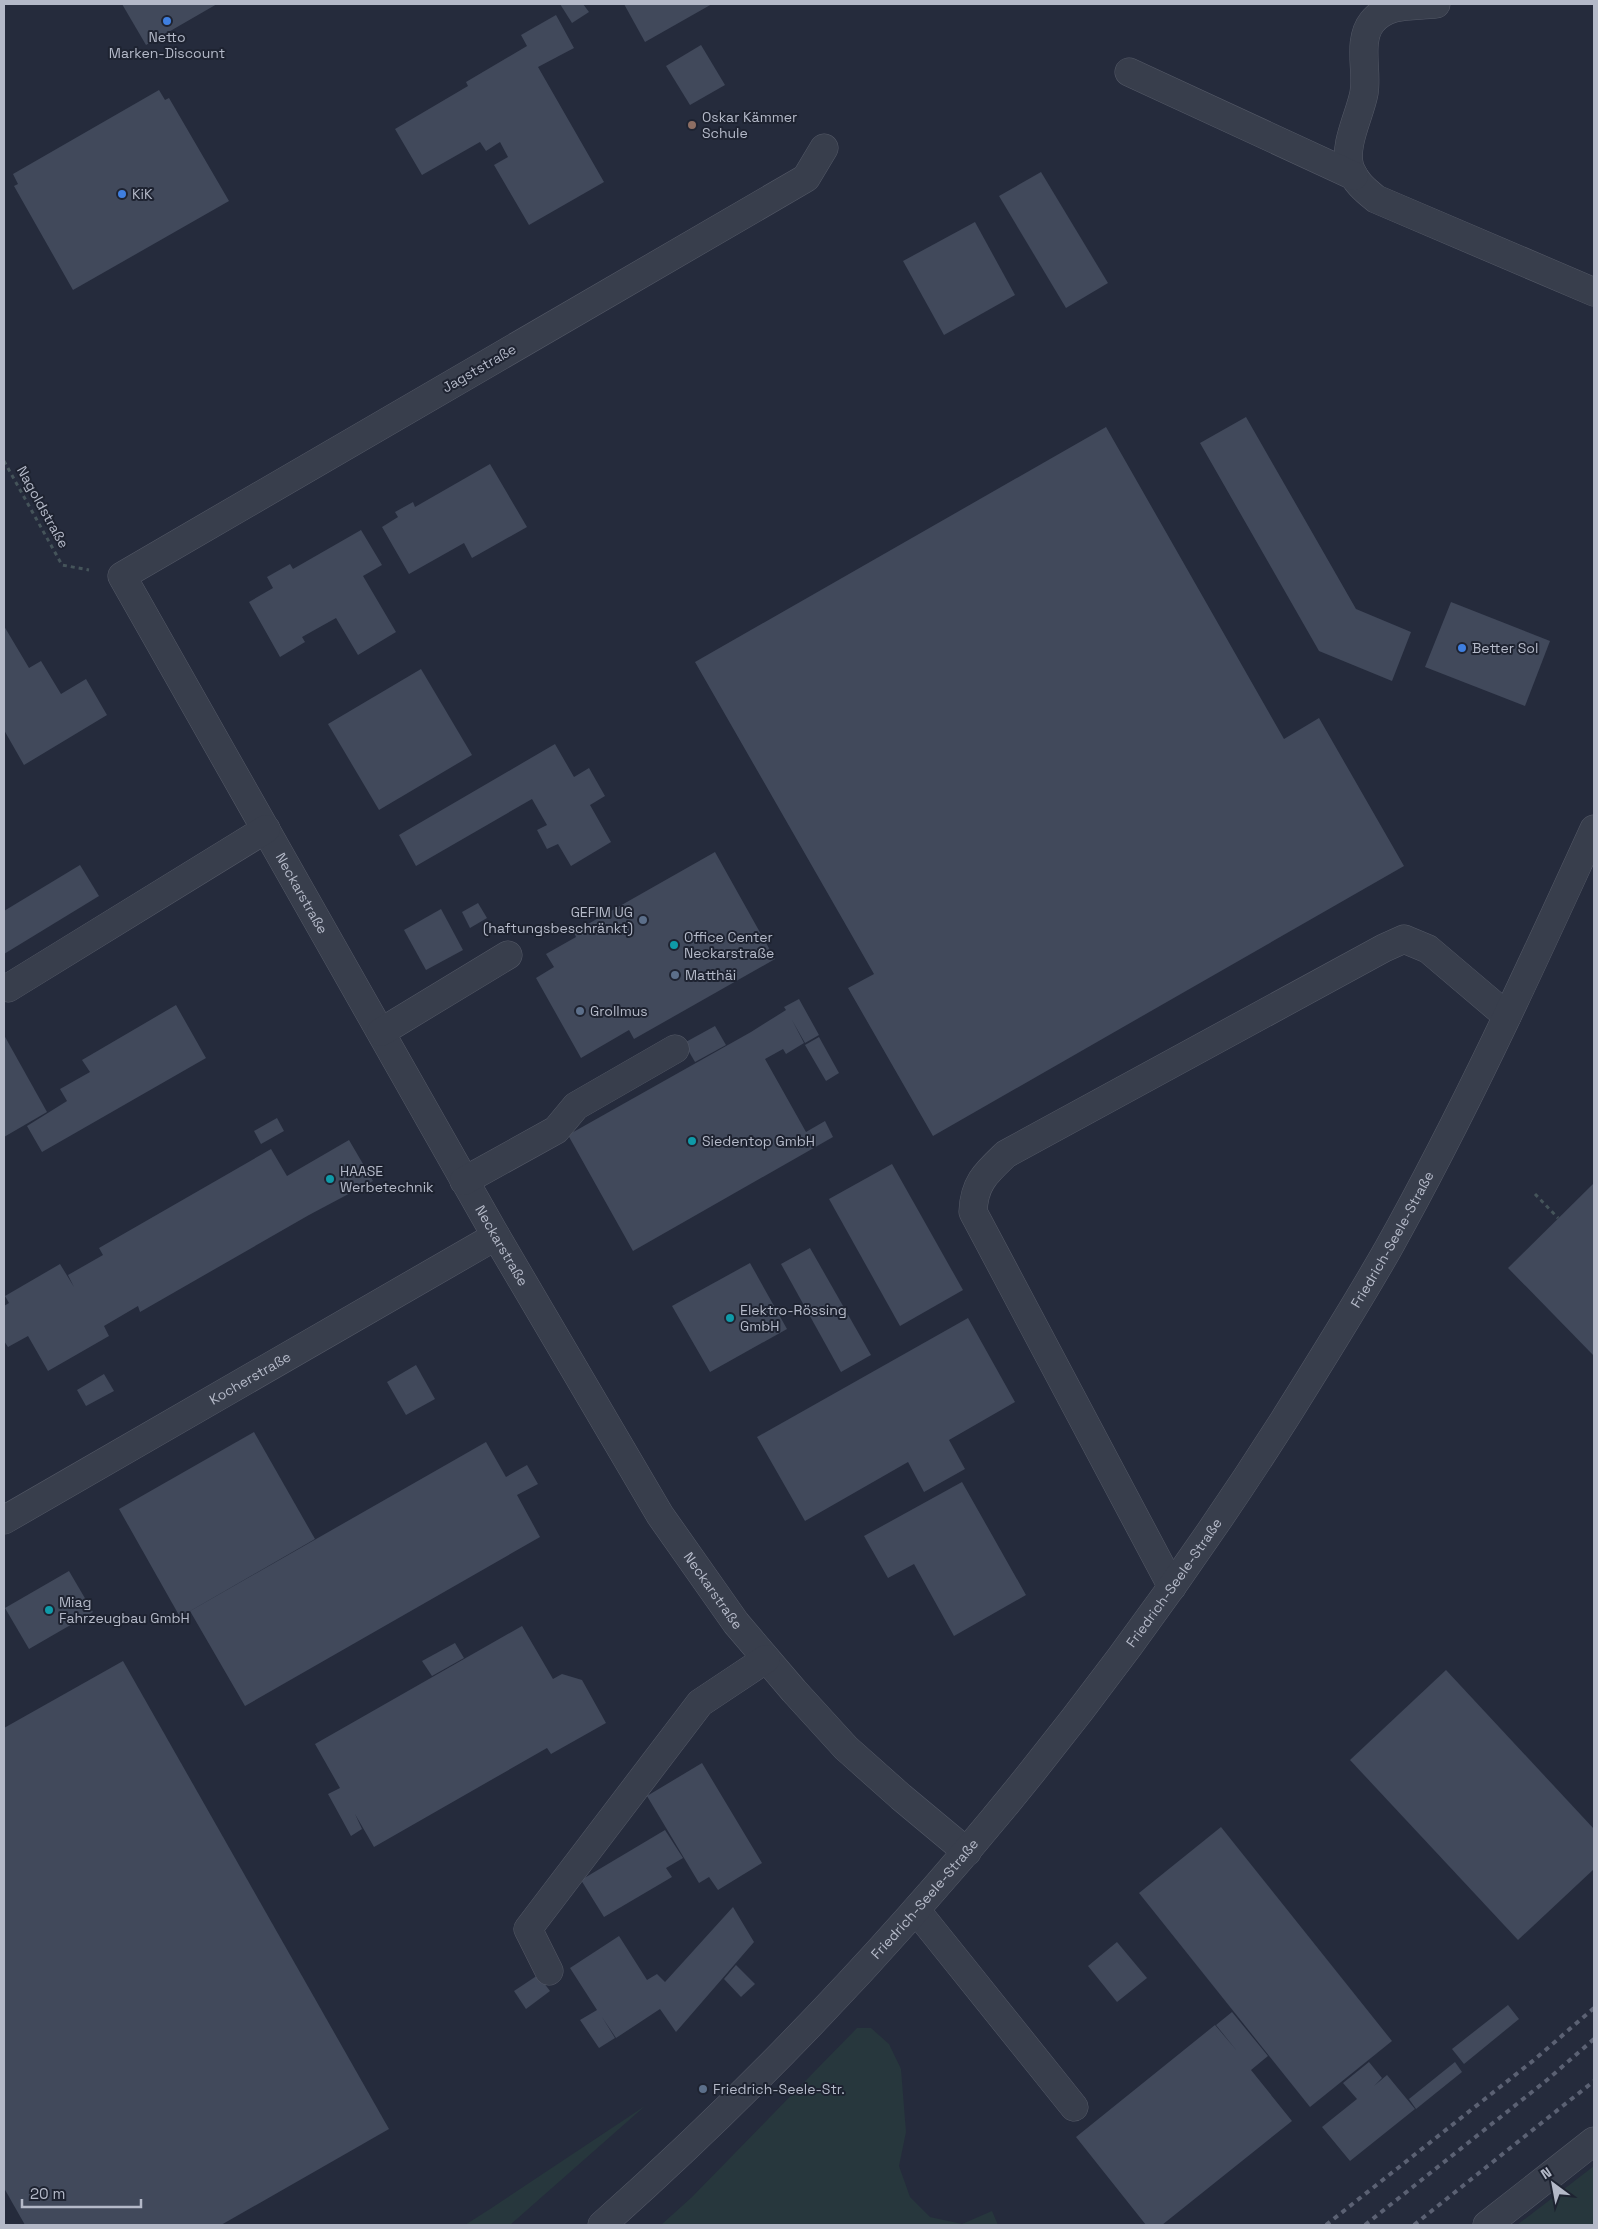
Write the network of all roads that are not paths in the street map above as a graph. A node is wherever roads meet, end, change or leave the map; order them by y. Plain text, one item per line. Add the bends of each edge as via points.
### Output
1 (1436, 4) edge
2 (1129, 72) dead end
3 (824, 148) dead end
4 (1354, 176) junction
5 (1594, 292) edge
6 (122, 576) joint
7 (266, 829) junction
8 (1594, 829) edge
9 (508, 955) dead end
10 (8, 988) dead end
11 (1507, 1016) junction
12 (381, 1032) junction
13 (675, 1049) dead end
14 (464, 1181) junction
15 (496, 1236) junction
16 (4, 1520) edge
17 (1172, 1587) junction
18 (766, 1659) junction
19 (967, 1852) junction
20 (916, 1910) junction
21 (549, 1971) dead end
22 (1074, 2107) dead end
23 (1594, 2141) edge
24 (602, 2225) edge
25 (1487, 2225) edge

1 - 4 street via 1392,7 1372,22 1364,44 1364,92 1350,142 1349,166
2 - 4 street
3 - 6 street, Jagststraße via 806,178
4 - 5 street via 1360,186 1376,199
6 - 7 street, Neckarstraße
7 - 10 street
7 - 12 street, Neckarstraße
8 - 11 street, Friedrich-Seele-Straße
9 - 12 street
11 - 17 street, Friedrich-Seele-Straße via 1388,1250 1260,1458
11 - 17 street via 1428,950 1404,939 1006,1154 983,1176 973,1197 973,1212
12 - 14 street, Neckarstraße
13 - 14 street via 576,1106 556,1130
14 - 15 street, Neckarstraße
15 - 16 street, Kocherstraße
15 - 18 street, Neckarstraße via 660,1516 713,1592
17 - 19 street, Friedrich-Seele-Straße
18 - 19 street, Neckarstraße via 846,1748
18 - 21 street via 700,1703 528,1929
19 - 20 street, Friedrich-Seele-Straße
20 - 22 street
20 - 24 street, Friedrich-Seele-Straße via 811,2025
23 - 25 street

